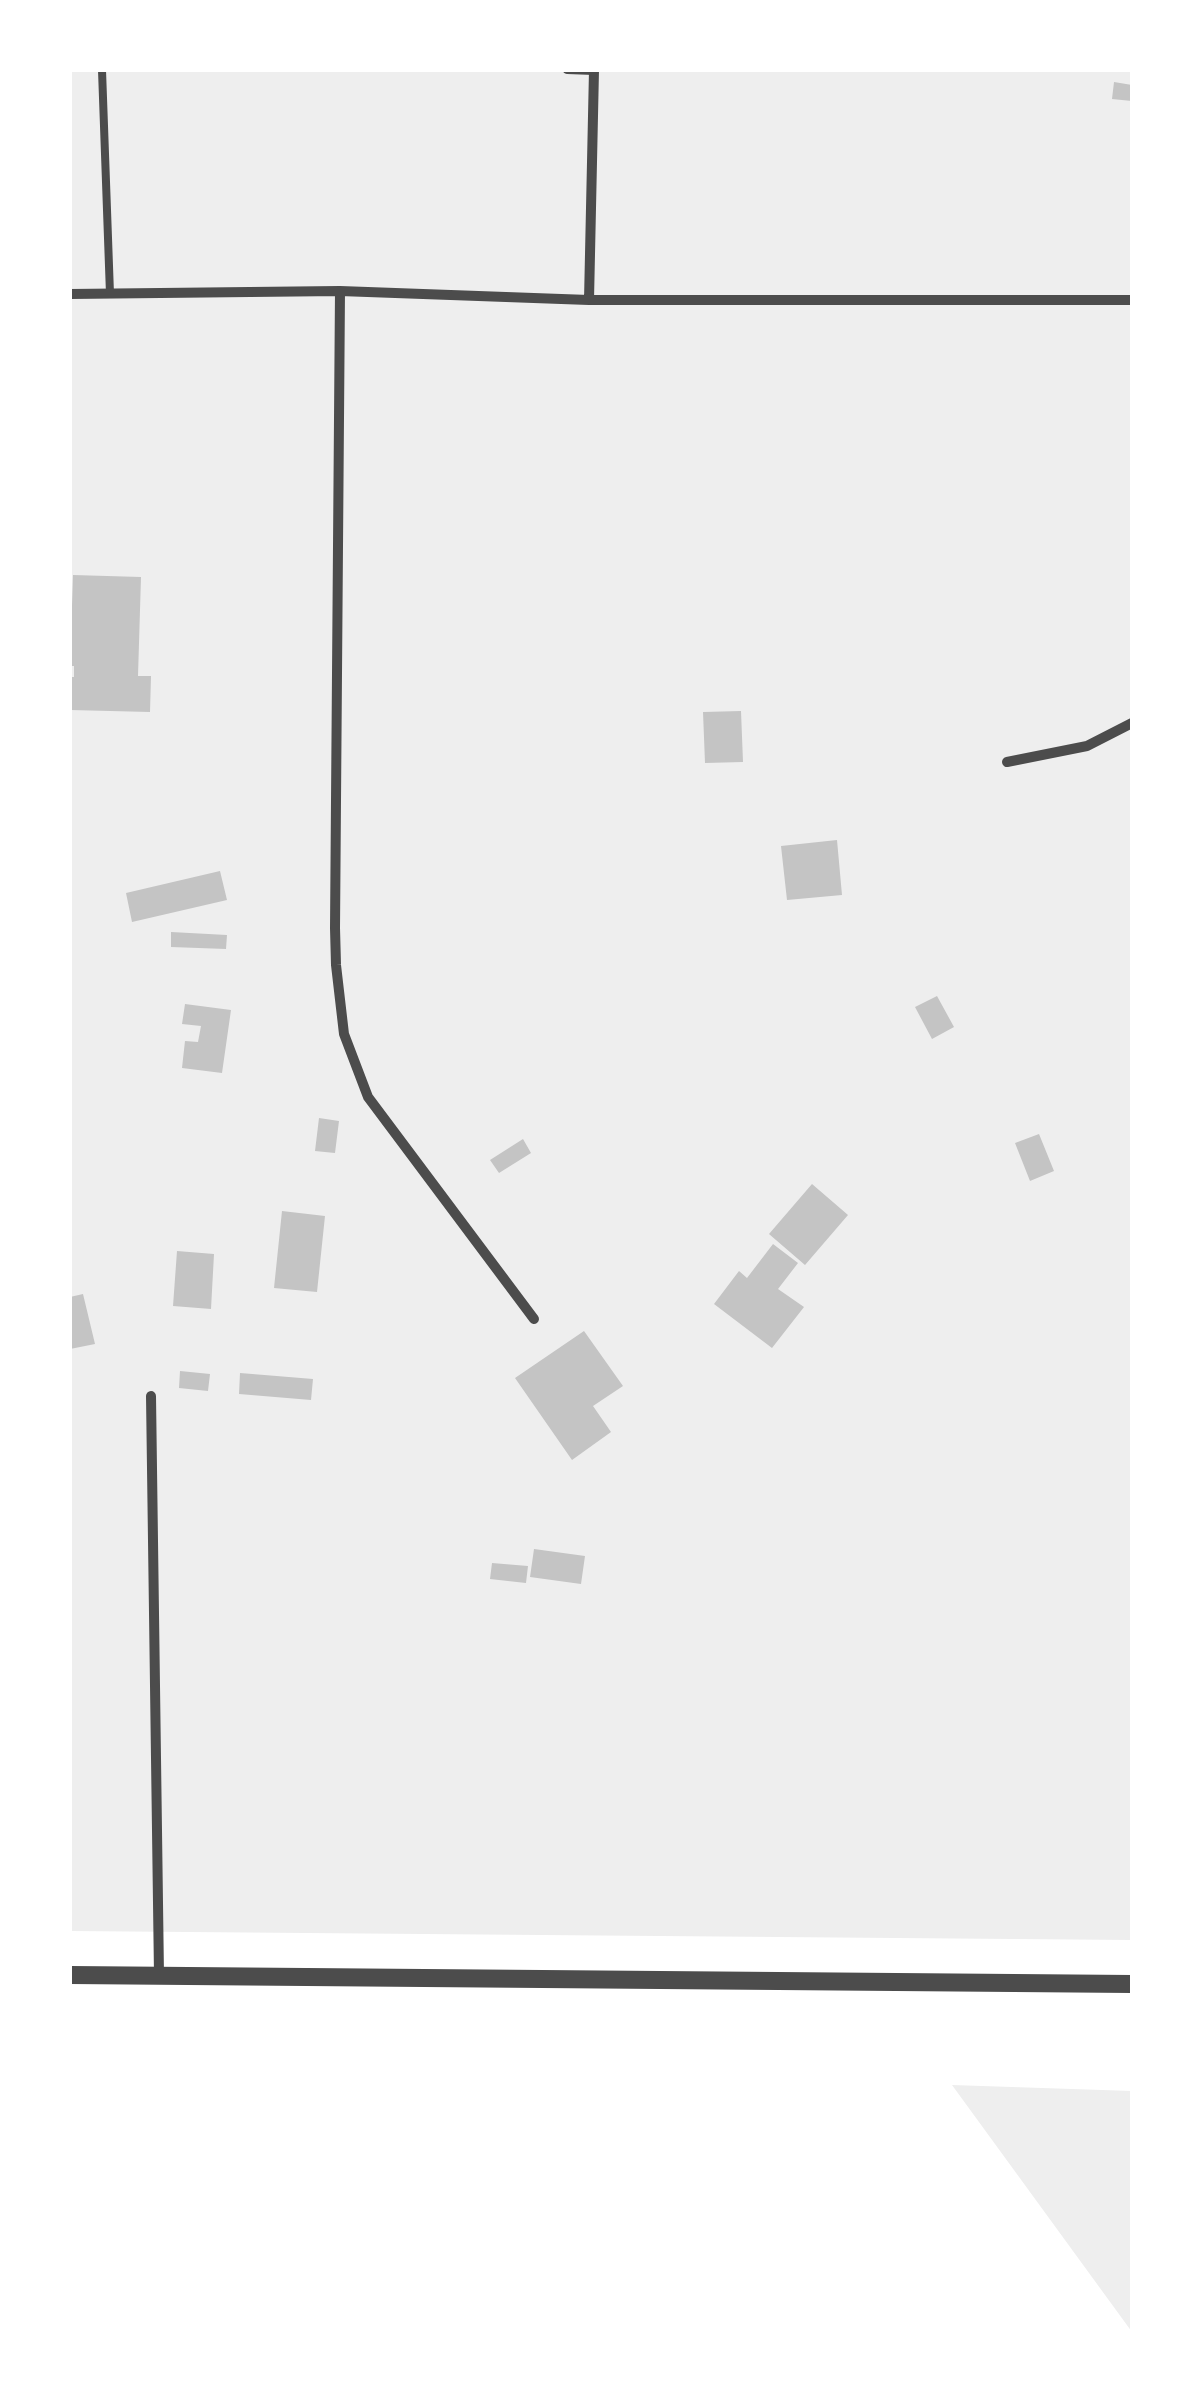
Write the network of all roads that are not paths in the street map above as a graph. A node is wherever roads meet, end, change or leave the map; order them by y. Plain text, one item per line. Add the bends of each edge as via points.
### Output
1 (102, 70) edge
2 (567, 70) edge
3 (594, 70) edge
4 (340, 291) junction
5 (70, 294) edge
6 (110, 294) junction
7 (589, 300) junction
8 (1132, 300) edge
9 (1132, 723) edge
10 (1007, 762) dead end
11 (534, 1319) dead end
12 (151, 1396) dead end
13 (70, 1975) edge
14 (159, 1975) junction
15 (1132, 1984) edge

1 - 6 lane
2 - 3 lane
3 - 7 street
4 - 6 street
4 - 7 street
4 - 11 street via 335,928 344,1034 368,1097
5 - 6 street
7 - 8 street
9 - 10 street via 1087,746
12 - 14 street
13 - 14 street
14 - 15 street

